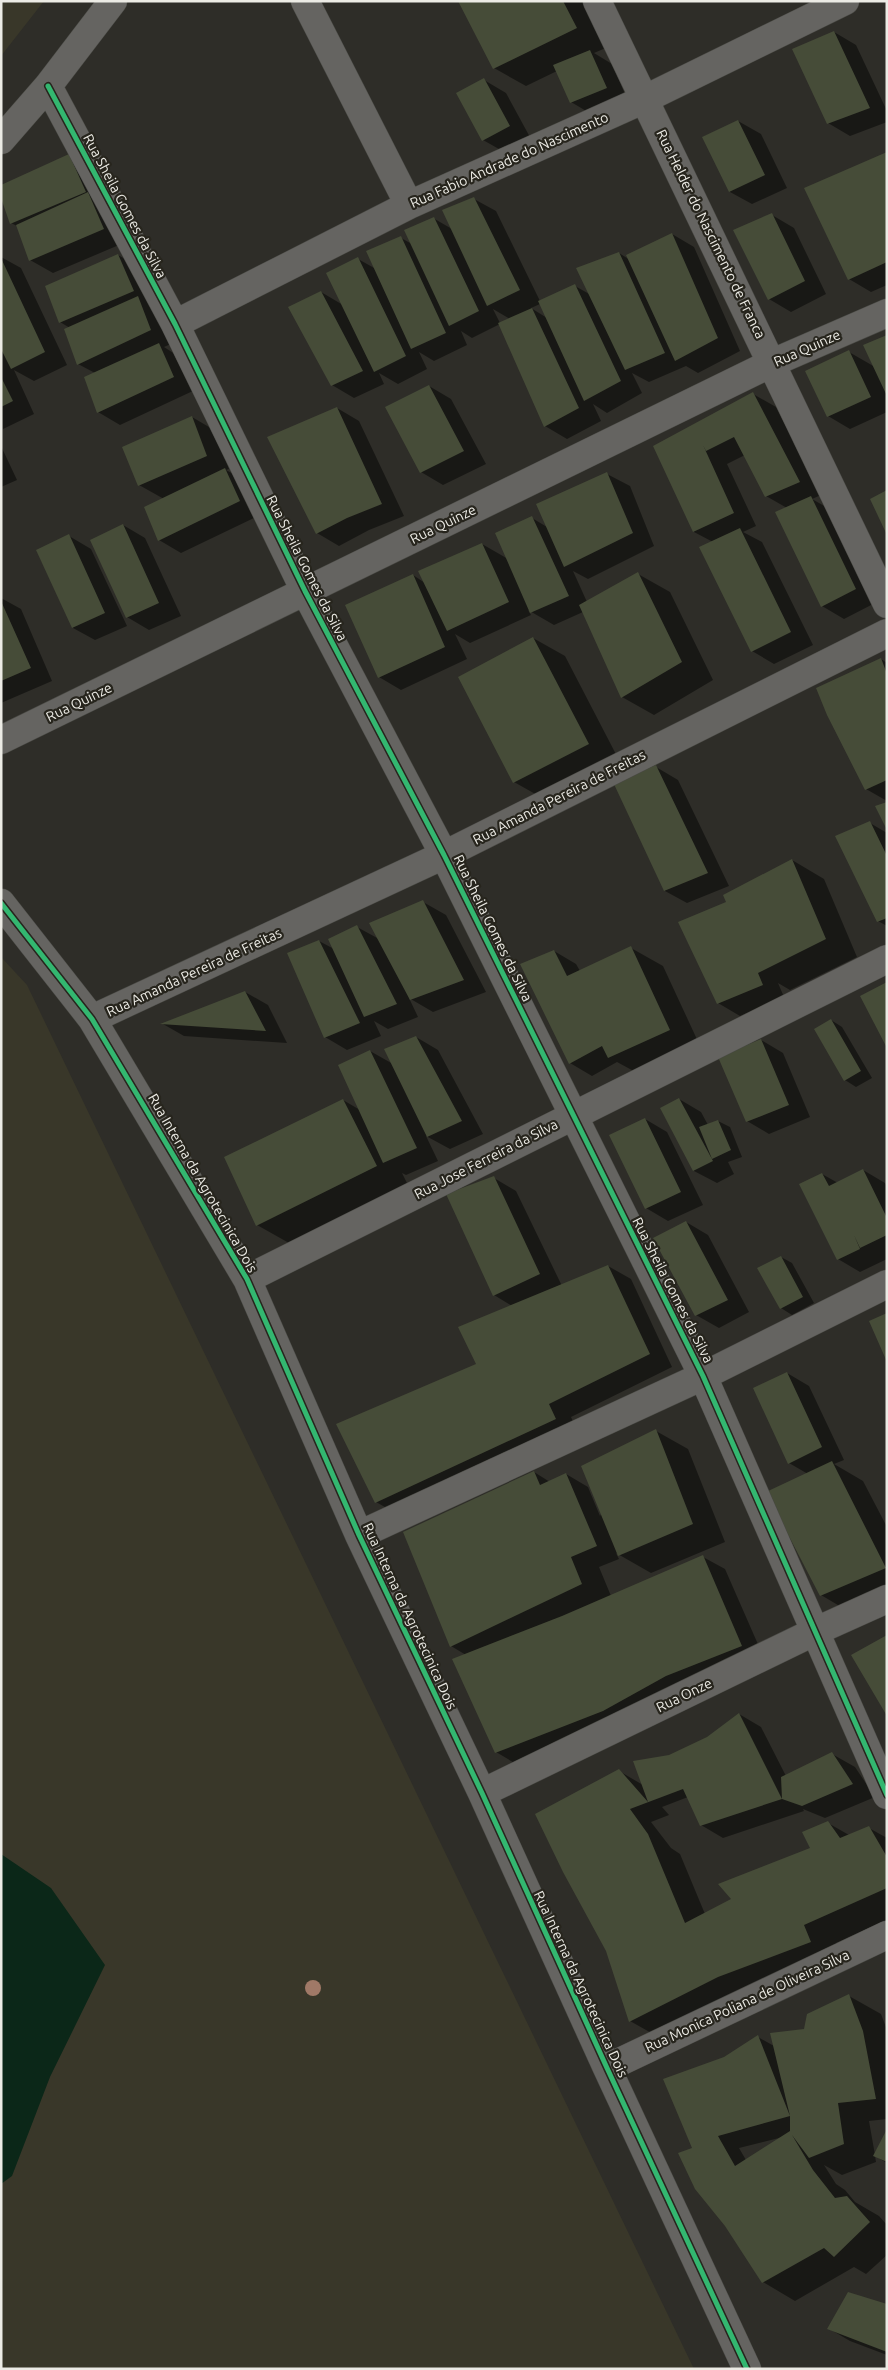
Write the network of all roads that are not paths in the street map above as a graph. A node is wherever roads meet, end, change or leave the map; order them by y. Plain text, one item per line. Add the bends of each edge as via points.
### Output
1 (113, 1) edge
2 (305, 1) edge
3 (598, 1) edge
4 (844, 1) edge
5 (48, 86) junction
6 (645, 99) junction
7 (1, 140) edge
8 (409, 205) junction
9 (887, 313) edge
10 (175, 324) junction
11 (772, 363) junction
12 (305, 591) junction
13 (887, 604) edge
14 (887, 633) edge
15 (1, 740) edge
16 (444, 855) junction
17 (1, 903) edge
18 (887, 959) edge
19 (92, 1019) junction
20 (573, 1116) junction
21 (247, 1279) junction
22 (887, 1284) edge
23 (703, 1376) junction
24 (359, 1535) junction
25 (887, 1599) edge
26 (816, 1631) junction
27 (482, 1793) junction
28 (887, 1794) edge
29 (887, 1935) edge
30 (607, 2068) junction
31 (748, 2369) edge

1 - 5 street
2 - 8 street
3 - 6 street, Rua Helder do Nascimento de Franca
4 - 6 street, Rua Fabio Andrade do Nascimento
5 - 7 street
5 - 10 street, Rua Sheila Gomes da Silva
6 - 8 street, Rua Fabio Andrade do Nascimento
6 - 11 street, Rua Helder do Nascimento de Franca
8 - 10 street, Rua Fabio Andrade do Nascimento
9 - 11 street, Rua Quinze
10 - 12 street, Rua Sheila Gomes da Silva
11 - 12 street, Rua Quinze
11 - 13 street, Rua Helder do Nascimento de Franca
12 - 15 street, Rua Quinze
12 - 16 street, Rua Sheila Gomes da Silva
14 - 16 street, Rua Amanda Pereira de Freitas
16 - 19 street, Rua Amanda Pereira de Freitas
16 - 20 street, Rua Sheila Gomes da Silva
17 - 19 street, Rua Interna da Agrotecinica Dois
18 - 20 street, Rua Jose Ferreira da Silva
19 - 21 street, Rua Interna da Agrotecinica Dois
20 - 21 street, Rua Jose Ferreira da Silva
20 - 23 street, Rua Sheila Gomes da Silva
21 - 24 street, Rua Interna da Agrotecinica Dois
22 - 23 street
23 - 24 street
23 - 26 street, Rua Sheila Gomes da Silva
24 - 27 street, Rua Interna da Agrotecinica Dois
25 - 26 street, Rua Onze
26 - 27 street, Rua Onze
26 - 28 street, Rua Sheila Gomes da Silva
27 - 30 street, Rua Interna da Agrotecinica Dois
29 - 30 street, Rua Monica Poliana de Oliveira Silva
30 - 31 street, Rua Interna da Agrotecinica Dois

